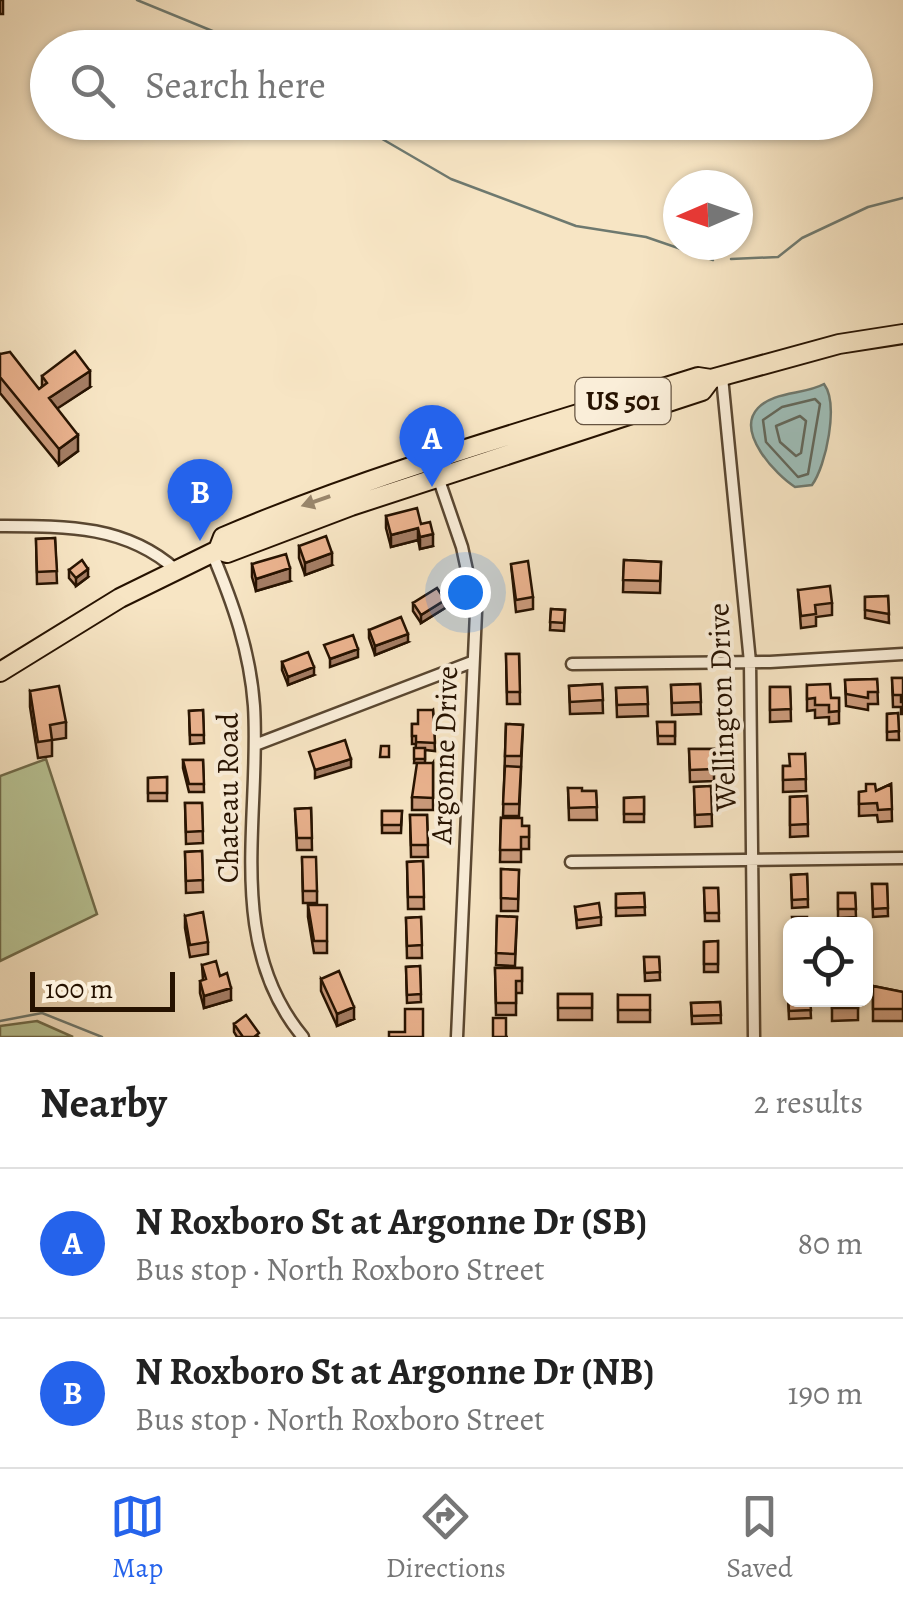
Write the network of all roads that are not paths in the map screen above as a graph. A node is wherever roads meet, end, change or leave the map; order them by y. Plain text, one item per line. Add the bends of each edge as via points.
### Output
1 (903, 334) edge
2 (716, 378) junction
3 (520, 433) junction
4 (429, 461) junction
5 (439, 480) junction
6 (350, 506) junction
7 (0, 526) edge
8 (215, 551) junction
9 (176, 570) junction
10 (903, 654) edge
11 (472, 662) junction
12 (750, 662) junction
13 (572, 664) dead end
14 (0, 672) edge
15 (255, 744) junction
16 (903, 858) edge
17 (753, 860) junction
18 (571, 862) dead end
19 (302, 1037) edge
20 (456, 1037) edge
21 (754, 1037) edge

1 - 2 highway, US 501
2 - 3 highway, US 501 via 698,377
2 - 5 highway, US 501 via 702,391
2 - 12 street, Wellington Drive
3 - 4 highway, US 501
3 - 5 highway via 515,443 442,468
4 - 6 highway via 421,474
4 -> 8 highway, US 501 via 223,537
5 - 6 highway, US 501
5 - 11 street, Argonne Drive via 473,585
6 - 8 highway, US 501 via 227,553
7 - 9 street via 128,538
8 - 9 highway, US 501
8 - 15 street, Chateau Road via 245,648
9 - 14 highway, US 501
10 - 12 street
11 - 15 street
11 - 20 street, Argonne Drive
12 - 13 street
12 - 17 street, Wellington Drive
15 - 19 street, Chateau Road via 256,938 274,994
16 - 17 street
17 - 18 street
17 - 21 street, Wellington Drive

